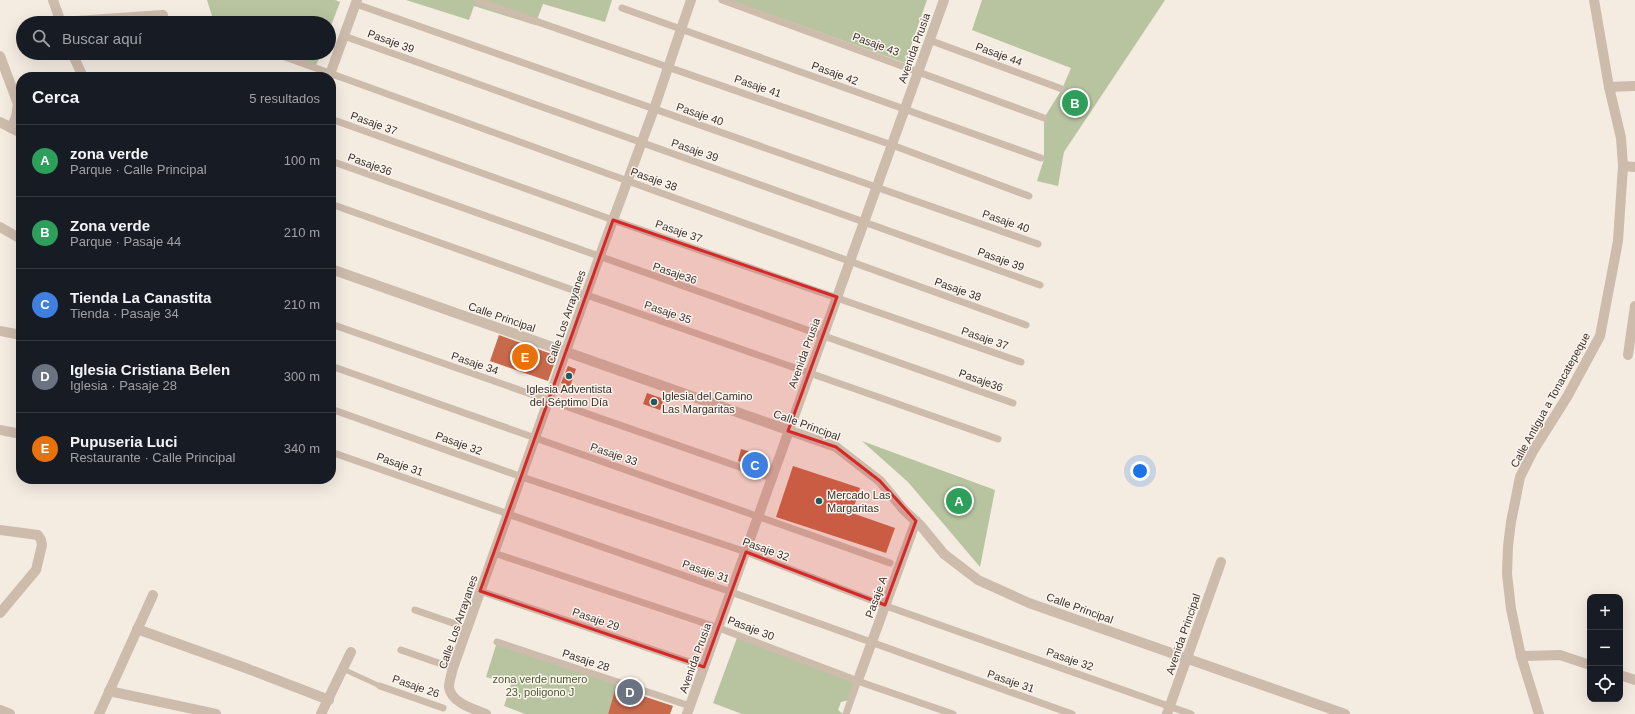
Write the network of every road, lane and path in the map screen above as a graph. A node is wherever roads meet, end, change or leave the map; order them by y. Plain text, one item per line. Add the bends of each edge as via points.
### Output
1 (53, 0) edge
2 (478, 0) edge
3 (690, 0) edge
4 (722, 0) edge
5 (944, 0) edge
6 (1594, 0) edge
7 (356, 2) edge
8 (622, 8) dead end
9 (163, 15) dead end
10 (59, 16) edge
11 (150, 16) edge
12 (681, 29) junction
13 (344, 36) junction
14 (930, 40) junction
15 (0, 56) edge
16 (336, 57) edge
17 (75, 60) edge
18 (292, 60) edge
19 (335, 60) edge
20 (669, 67) junction
21 (918, 71) junction
22 (81, 72) edge
23 (322, 72) edge
24 (330, 72) edge
25 (336, 77) edge
26 (1635, 86) edge
27 (1609, 87) junction
28 (1062, 89) dead end
29 (16, 99) edge
30 (654, 109) junction
31 (904, 109) junction
32 (16, 117) edge
33 (1044, 118) dead end
34 (336, 121) edge
35 (0, 122) edge
36 (11, 128) junction
37 (16, 130) edge
38 (642, 143) junction
39 (892, 145) junction
40 (1041, 158) dead end
41 (336, 163) edge
42 (1623, 166) junction
43 (1635, 167) edge
44 (628, 181) junction
45 (876, 187) junction
46 (1029, 196) dead end
47 (336, 206) edge
48 (613, 220) junction
49 (864, 222) junction
50 (0, 227) edge
51 (16, 236) edge
52 (1038, 244) dead end
53 (599, 258) junction
54 (850, 261) junction
55 (336, 271) edge
56 (1040, 285) dead end
57 (586, 295) junction
58 (837, 297) junction
59 (1635, 306) edge
60 (1026, 325) dead end
61 (336, 326) edge
62 (0, 331) edge
63 (16, 334) edge
64 (823, 336) junction
65 (566, 352) junction
66 (1628, 355) dead end
67 (1021, 362) dead end
68 (336, 368) edge
69 (810, 373) junction
70 (550, 400) junction
71 (1013, 403) dead end
72 (336, 411) edge
73 (0, 430) edge
74 (788, 431) junction
75 (16, 433) edge
76 (536, 438) junction
77 (998, 439) dead end
78 (336, 454) edge
79 (522, 477) junction
80 (771, 478) junction
81 (508, 514) junction
82 (758, 516) junction
83 (916, 521) junction
84 (0, 530) edge
85 (746, 552) junction
86 (494, 553) junction
87 (1221, 562) dead end
88 (890, 563) dead end
89 (480, 591) junction
90 (732, 592) junction
91 (153, 595) dead end
92 (885, 605) junction
93 (415, 610) dead end
94 (0, 613) edge
95 (467, 628) junction
96 (719, 628) junction
97 (137, 629) junction
98 (497, 642) dead end
99 (872, 643) junction
100 (401, 650) dead end
101 (351, 652) dead end
102 (1521, 656) junction
103 (1187, 659) junction
104 (1587, 664) edge
105 (704, 667) junction
106 (453, 668) junction
107 (343, 669) junction
108 (1623, 676) edge
109 (858, 680) junction
110 (1635, 680) edge
111 (380, 686) joint
112 (449, 686) joint
113 (109, 691) junction
114 (329, 700) junction
115 (443, 708) dead end
116 (0, 710) edge
117 (689, 710) edge
118 (1169, 710) edge
119 (10, 714) edge
120 (99, 714) edge
121 (216, 714) edge
122 (322, 714) edge
123 (486, 714) edge
124 (846, 714) edge
125 (953, 714) edge
126 (1072, 714) edge
127 (1191, 714) edge
128 (1344, 714) edge
129 (1539, 714) edge

1 - 10 street
2 - 20 street, Pasaje 41
3 - 12 street, Calle Los Arrayanes
4 - 21 street, Pasaje 43
5 - 14 street, Avenida Prusia
6 - 27 street, Calle Antigua a Tonacatepeque
7 - 13 street
7 - 30 street, Pasaje 40
8 - 12 street, Pasaje 42
9 - 11 street
12 - 20 street, Calle Los Arrayanes
12 - 31 street, Pasaje 42
13 - 16 street
13 - 38 street, Pasaje 39
14 - 21 street, Avenida Prusia
14 - 28 street, Pasaje 44
15 - 29 street
17 - 22 street
18 - 23 street, Pasaje 38
19 - 24 street
20 - 30 street, Calle Los Arrayanes
20 - 39 street, Pasaje 41
21 - 31 street, Avenida Prusia
21 - 33 street, Pasaje 43
25 - 44 street, Pasaje 38
26 - 27 street
27 - 42 street, Calle Antigua a Tonacatepeque via 1620,133
30 - 38 street, Calle Los Arrayanes
30 - 45 street, Pasaje 40
31 - 39 street, Avenida Prusia
31 - 40 street, Pasaje 42
32 - 36 street
34 - 48 street, Pasaje 37
35 - 36 street
36 - 37 street
38 - 44 street, Calle Los Arrayanes
38 - 49 street, Pasaje 39
39 - 45 street, Avenida Prusia
39 - 46 street, Pasaje 41
41 - 53 street, Pasaje36
42 - 43 street
42 - 102 street, Calle Antigua a Tonacatepeque via 1618,241 1600,336 1567,397 1530,456 1520,477 1516,496 1509,534 1507,574
44 - 48 street, Calle Los Arrayanes
44 - 54 street, Pasaje 38
45 - 49 street, Avenida Prusia
45 - 52 street, Pasaje 40
47 - 57 street, Pasaje 35
48 - 53 street, Calle Los Arrayanes
48 - 58 street, Pasaje 37
49 - 54 street, Avenida Prusia
49 - 56 street, Pasaje 39
50 - 51 street
53 - 57 street, Calle Los Arrayanes
53 - 64 street, Pasaje36
54 - 58 street, Avenida Prusia
54 - 60 street, Pasaje 38
55 - 65 street, Calle Principal
57 - 65 street, Calle Los Arrayanes
57 - 69 street, Pasaje 35
58 - 64 street, Avenida Prusia
58 - 67 street, Pasaje 37
59 - 66 street
61 - 70 street, Pasaje 34
62 - 63 street
64 - 69 street, Avenida Prusia
64 - 71 street, Pasaje36
65 - 70 street, Calle Los Arrayanes
65 - 74 street, Calle Principal
68 - 76 street, Pasaje 33
69 - 74 street, Avenida Prusia
69 - 77 street, Pasaje 35
70 - 76 street, Calle Los Arrayanes
70 - 80 street, Pasaje 34
72 - 79 street, Pasaje 32
73 - 75 street
74 - 80 street, Avenida Prusia
74 - 83 street, Calle Principal via 836,447 880,481
76 - 79 street, Calle Los Arrayanes
76 - 82 street, Pasaje 33
78 - 81 street, Pasaje 31
79 - 81 street, Calle Los Arrayanes
79 - 85 street, Pasaje 32
80 - 82 street, Avenida Prusia
81 - 86 street, Calle Los Arrayanes
81 - 90 street, Pasaje 31
82 - 85 street, Avenida Prusia
82 - 88 street, Pasaje 33
83 - 92 street, Pasaje A
83 - 103 street, Calle Principal via 944,554 978,580 1029,603
84 - 94 street via 38,535 42,545 36,570
85 - 90 street, Avenida Prusia
85 - 92 street, Pasaje 32
86 - 89 street, Calle Los Arrayanes
86 - 96 street, Pasaje 30
87 - 103 street, Avenida Principal
89 - 95 street, Calle Los Arrayanes
89 - 105 street, Pasaje 29
90 - 96 street, Avenida Prusia
90 - 99 street, Pasaje 31
91 - 97 street
92 - 99 street, Pasaje A
92 - 118 street, Pasaje 32
93 - 95 street
95 - 106 street, Calle Los Arrayanes
96 - 105 street, Avenida Prusia
96 - 109 street, Pasaje 30
97 - 113 street
97 - 114 street
98 - 117 street, Pasaje 28
99 - 109 street, Pasaje A
99 - 126 street, Pasaje 31
100 - 106 street
101 - 107 street
102 - 104 street via 1560,655
102 - 129 street, Calle Antigua a Tonacatepeque
103 - 118 street, Avenida Principal
103 - 128 street, Calle Principal
105 - 117 street, Avenida Prusia
106 - 112 street, Calle Los Arrayanes
107 - 111 lane
107 - 114 street
108 - 110 street
109 - 124 street
109 - 125 street, Pasaje 30
111 - 115 street, Pasaje 26
112 - 123 street, Pasaje 26 via 453,695 463,704
113 - 120 street
113 - 121 street
114 - 122 street
116 - 119 street
118 - 127 street, Pasaje 32

